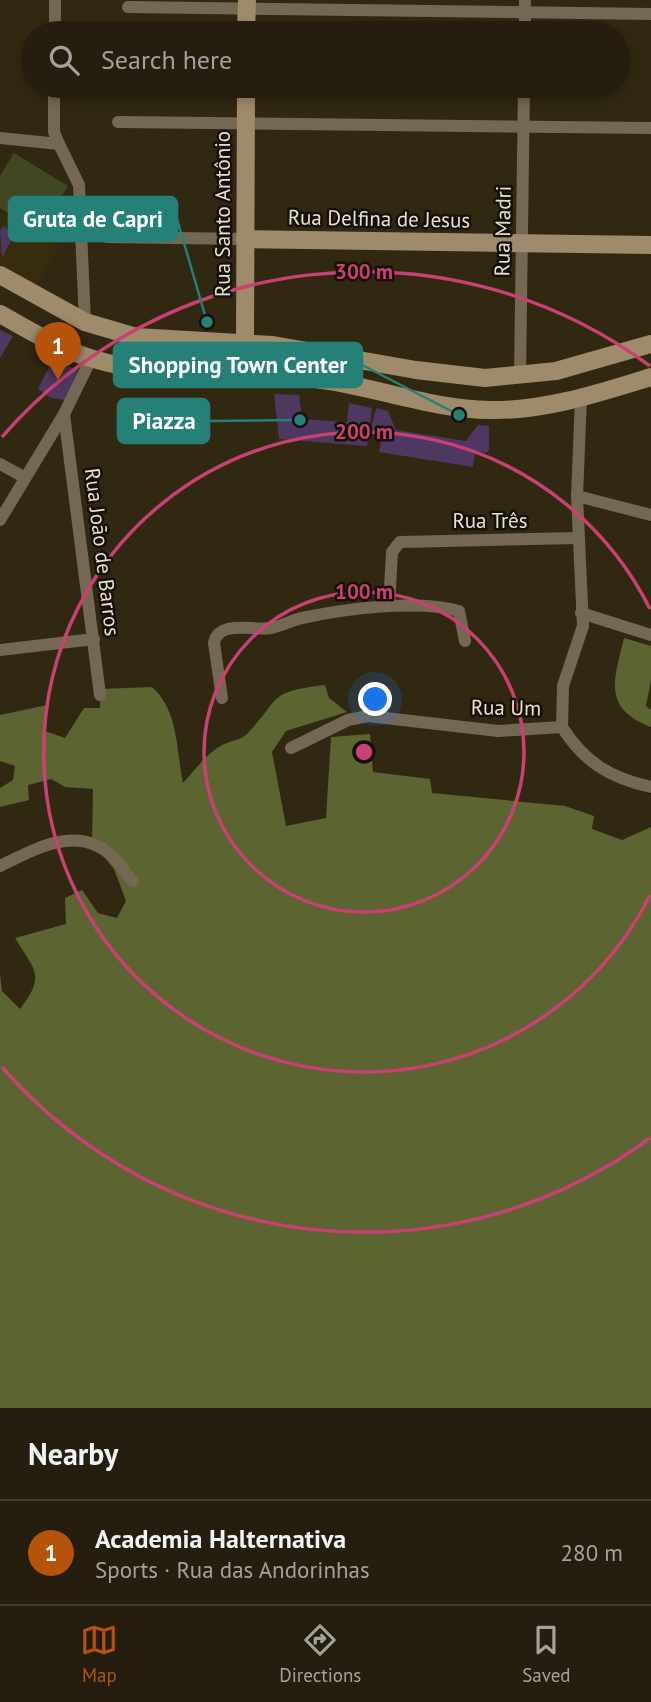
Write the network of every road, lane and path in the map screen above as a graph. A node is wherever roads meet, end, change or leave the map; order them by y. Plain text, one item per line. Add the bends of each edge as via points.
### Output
1 (55, 0) edge
2 (247, 5) edge
3 (526, 6) edge
4 (128, 7) dead end
5 (651, 15) edge
6 (55, 21) edge
7 (54, 98) edge
8 (246, 98) edge
9 (524, 98) edge
10 (118, 122) dead end
11 (246, 125) junction
12 (651, 128) edge
13 (524, 129) junction
14 (0, 138) edge
15 (59, 144) junction
16 (107, 237) dead end
17 (245, 239) junction
18 (651, 244) edge
19 (522, 245) junction
20 (0, 275) edge
21 (85, 294) junction
22 (68, 313) junction
23 (0, 314) edge
24 (85, 322) junction
25 (245, 343) junction
26 (651, 344) edge
27 (91, 359) junction
28 (254, 374) junction
29 (520, 376) junction
30 (651, 377) edge
31 (581, 398) junction
32 (64, 414) junction
33 (0, 464) edge
34 (24, 477) junction
35 (577, 496) junction
36 (651, 515) edge
37 (0, 520) edge
38 (578, 538) junction
39 (389, 606) junction
40 (580, 613) junction
41 (651, 635) edge
42 (94, 639) junction
43 (465, 641) dead end
44 (0, 650) edge
45 (100, 695) dead end
46 (222, 698) dead end
47 (562, 727) junction
48 (291, 748) dead end
49 (651, 787) edge
50 (0, 866) edge
51 (133, 881) dead end

1 - 6 street
2 - 3 street
2 - 4 street
3 - 5 street
7 - 15 street via 54,132
8 - 11 main road, Rua Santo Antônio
9 - 13 street, Rua Madri
10 - 11 street
11 - 13 street
11 - 17 main road, Rua Santo Antônio
12 - 13 street
13 - 19 street, Rua Madri
14 - 15 street
15 - 21 street via 79,185
16 - 17 street, Rua Delfina de Jesus
17 - 19 main road, Rua Delfina de Jesus
17 - 25 main road, Rua Santo Antônio
18 - 19 main road, Rua Delfina de Jesus
19 - 29 street, Rua Madri
20 - 22 main road
21 - 22 street
21 - 24 street
22 - 24 main road
23 - 27 main road
24 - 25 main road via 136,337
25 - 28 main road, Rua Santo Antônio
25 - 29 main road via 416,370 485,378
26 - 29 main road
27 - 28 main road via 149,369
27 - 32 street
28 - 31 main road via 323,380 490,410
30 - 31 main road
31 - 35 street, Rua Um
32 - 34 street
32 - 42 street, Rua João de Barros
33 - 34 street
34 - 37 street
35 - 36 street
35 - 38 street, Rua Um
38 - 39 street, Rua Três via 404,541 392,552
38 - 40 street, Rua Um
39 - 43 street via 459,611
39 - 46 street via 309,617 270,628 224,629 215,643
40 - 41 street
40 - 47 street, Rua Um via 581,640 563,686
42 - 44 street
42 - 45 street, Rua João de Barros
47 - 48 street, Rua Um via 498,731 368,716 348,720
47 - 49 street via 602,771
50 - 51 street via 46,843 88,841 116,860

